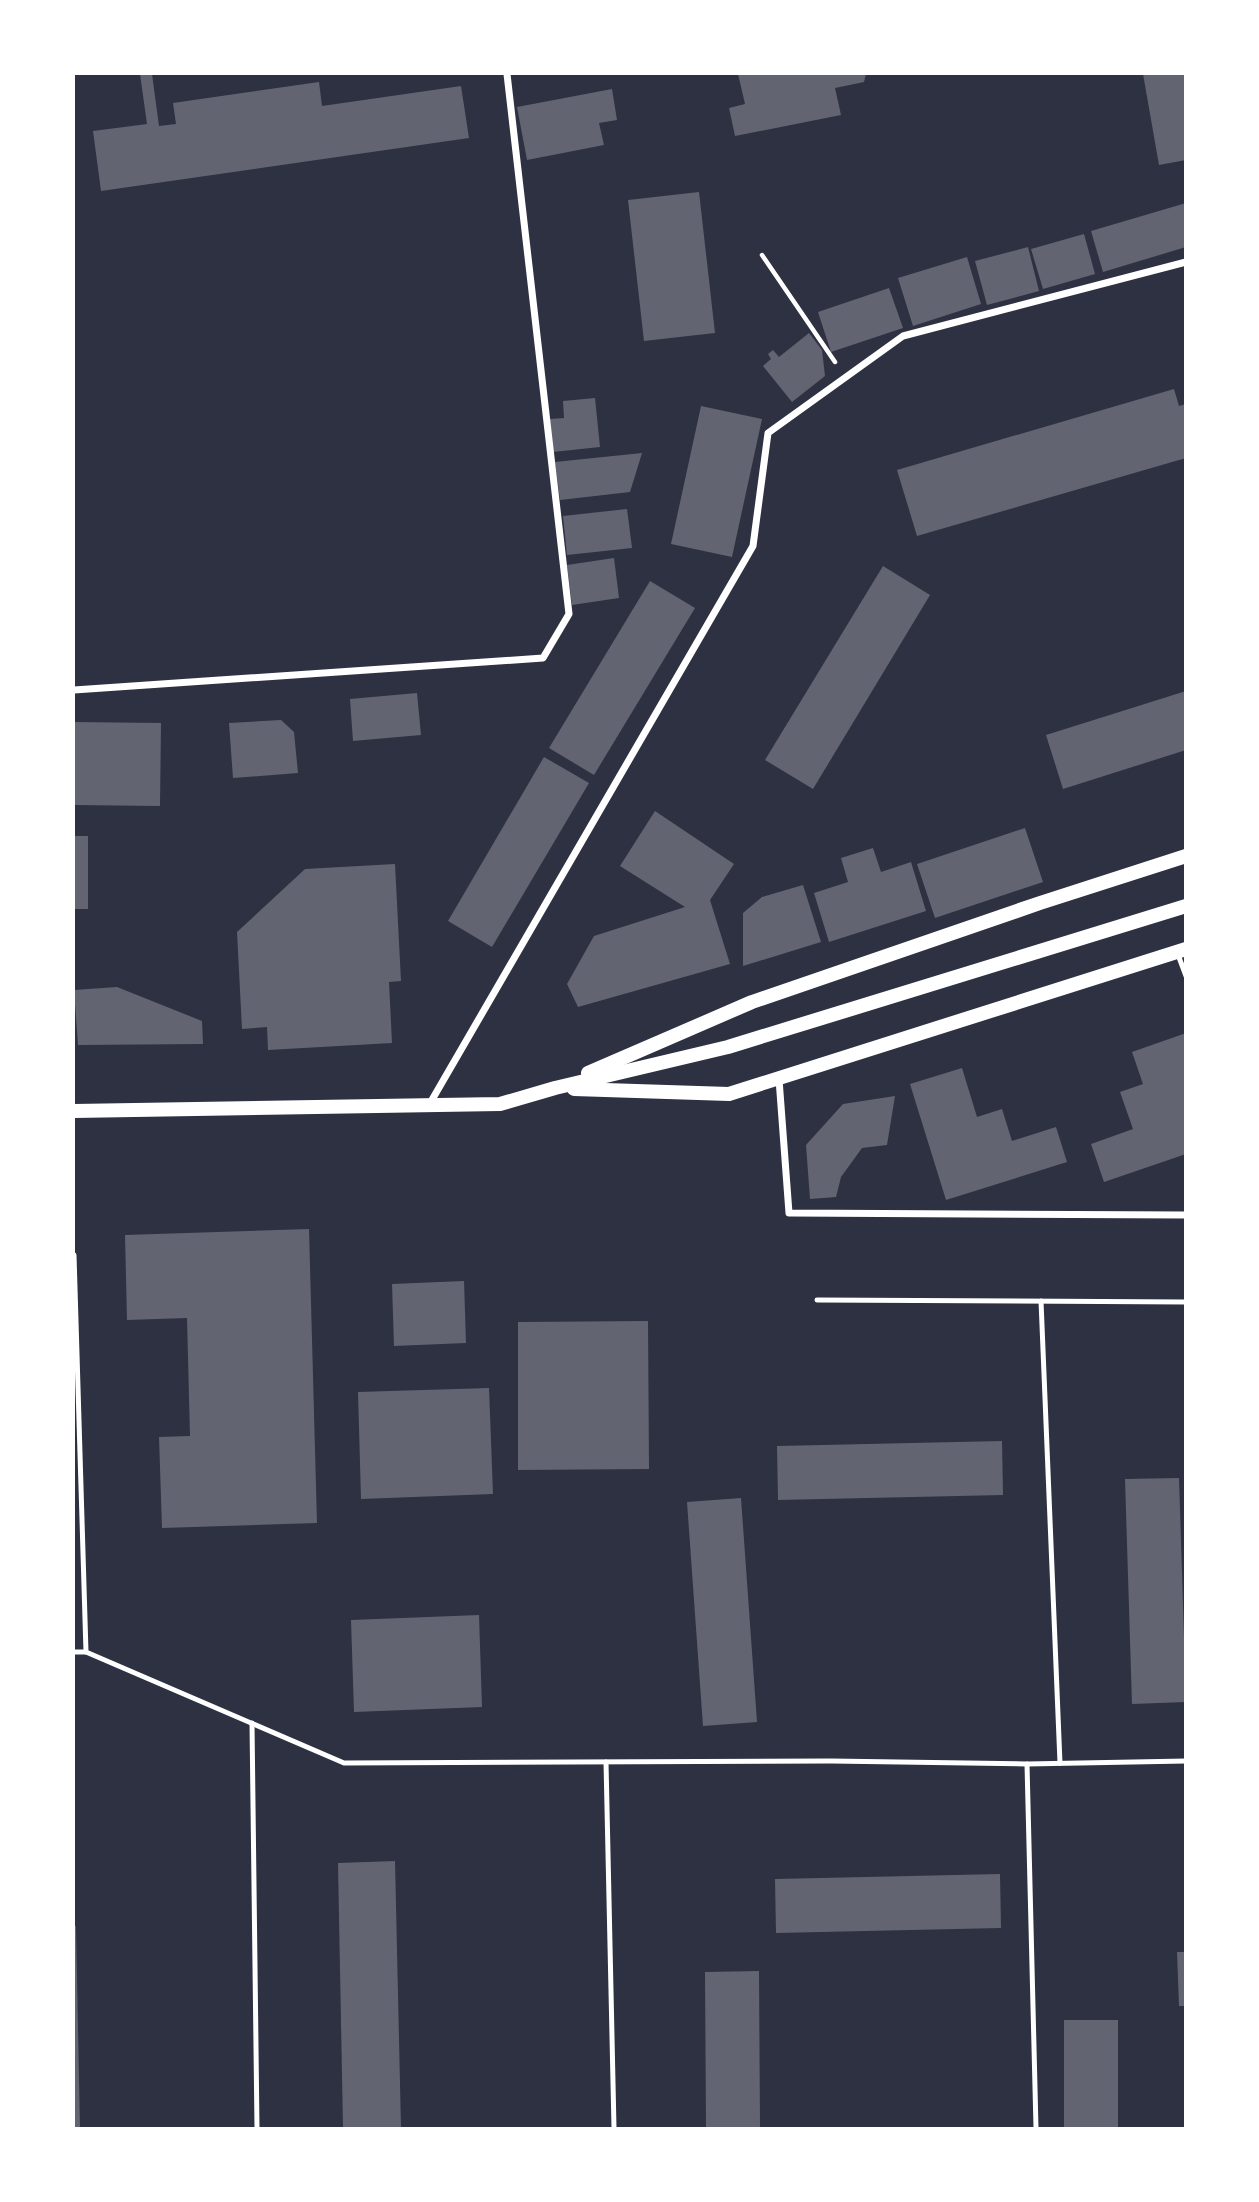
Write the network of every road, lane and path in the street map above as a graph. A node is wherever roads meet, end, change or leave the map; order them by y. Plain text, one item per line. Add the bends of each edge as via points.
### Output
1 (507, 74) edge
2 (762, 255) dead end
3 (1185, 262) edge
4 (845, 377) junction
5 (74, 690) edge
6 (1185, 856) edge
7 (1185, 906) edge
8 (1181, 951) edge
9 (1185, 976) edge
10 (779, 1078) junction
11 (555, 1088) junction
12 (429, 1105) junction
13 (74, 1111) edge
14 (1185, 1215) edge
15 (74, 1255) edge
16 (817, 1300) dead end
17 (1041, 1301) junction
18 (1185, 1302) edge
19 (86, 1651) junction
20 (74, 1652) edge
21 (252, 1723) junction
22 (1185, 1761) edge
23 (606, 1762) junction
24 (1060, 1763) junction
25 (1027, 1764) junction
26 (257, 2129) edge
27 (614, 2129) edge
28 (1035, 2129) edge

1 - 5 street via 569,614 542,658
2 - 4 path
3 - 4 street via 903,336
4 - 12 street via 768,433 753,546
6 - 11 main road via 752,1002
7 - 11 main road via 729,1047
8 - 9 lane
8 - 10 main road
10 - 11 main road via 729,1094
10 - 14 street via 789,1213
11 - 12 main road via 500,1104
12 - 13 main road
15 - 19 lane
16 - 17 lane
17 - 18 lane
17 - 24 lane
19 - 20 lane
19 - 21 lane
21 - 23 lane via 344,1763
21 - 26 lane
22 - 24 lane
23 - 25 lane
23 - 27 lane
24 - 25 lane
25 - 28 lane

